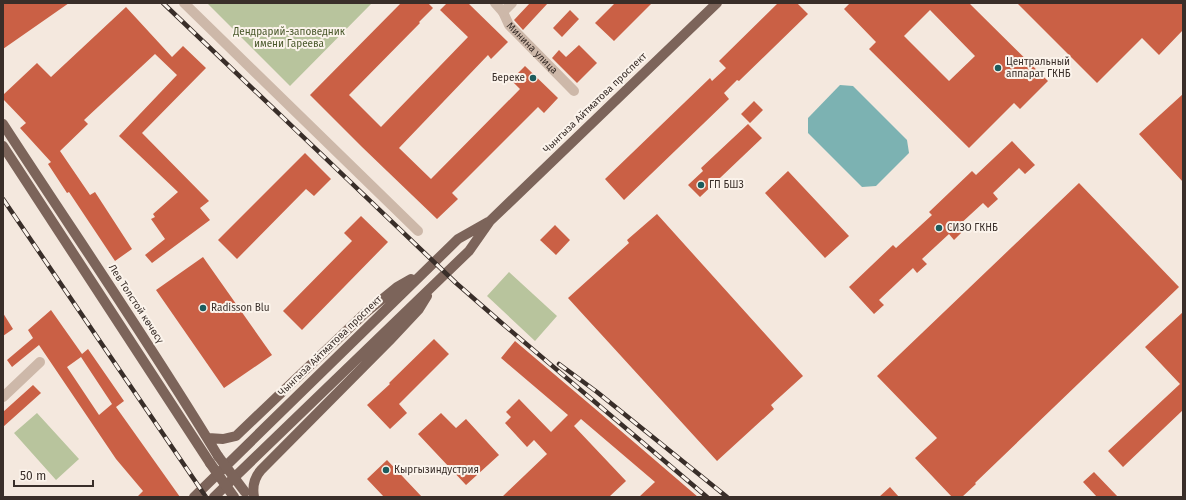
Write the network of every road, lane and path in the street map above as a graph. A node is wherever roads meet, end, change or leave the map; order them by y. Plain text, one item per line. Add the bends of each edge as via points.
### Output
1 (184, 3) edge
2 (495, 3) edge
3 (512, 3) edge
4 (717, 3) edge
5 (503, 12) junction
6 (574, 91) dead end
7 (3, 124) edge
8 (3, 146) edge
9 (490, 221) junction
10 (418, 231) dead end
11 (422, 273) junction
12 (434, 285) junction
13 (40, 362) dead end
14 (3, 398) edge
15 (208, 438) junction
16 (249, 495) edge
17 (194, 497) edge
18 (214, 497) edge
19 (234, 497) edge

1 - 10 street
2 - 5 street, Минина улица
3 - 5 street
4 - 9 main road, Чынгыза Айтматова проспект
5 - 6 street, Минина улица via 509,25
7 - 15 main road, Лев Толстой көчөсү
8 - 19 main road, bridge
9 - 11 main road, Чынгыза Айтматова проспект via 458,239
9 - 12 main road, Чынгыза Айтматова проспект via 469,251
11 - 15 main road via 397,287 364,314 236,436 223,439
11 - 17 main road, Чынгыза Айтматова проспект
12 - 16 main road via 419,309 261,470 255,477
12 - 18 main road, Чынгыза Айтматова проспект
13 - 14 street
15 - 16 main road, Лев Толстой көчөсү, bridge via 218,456

